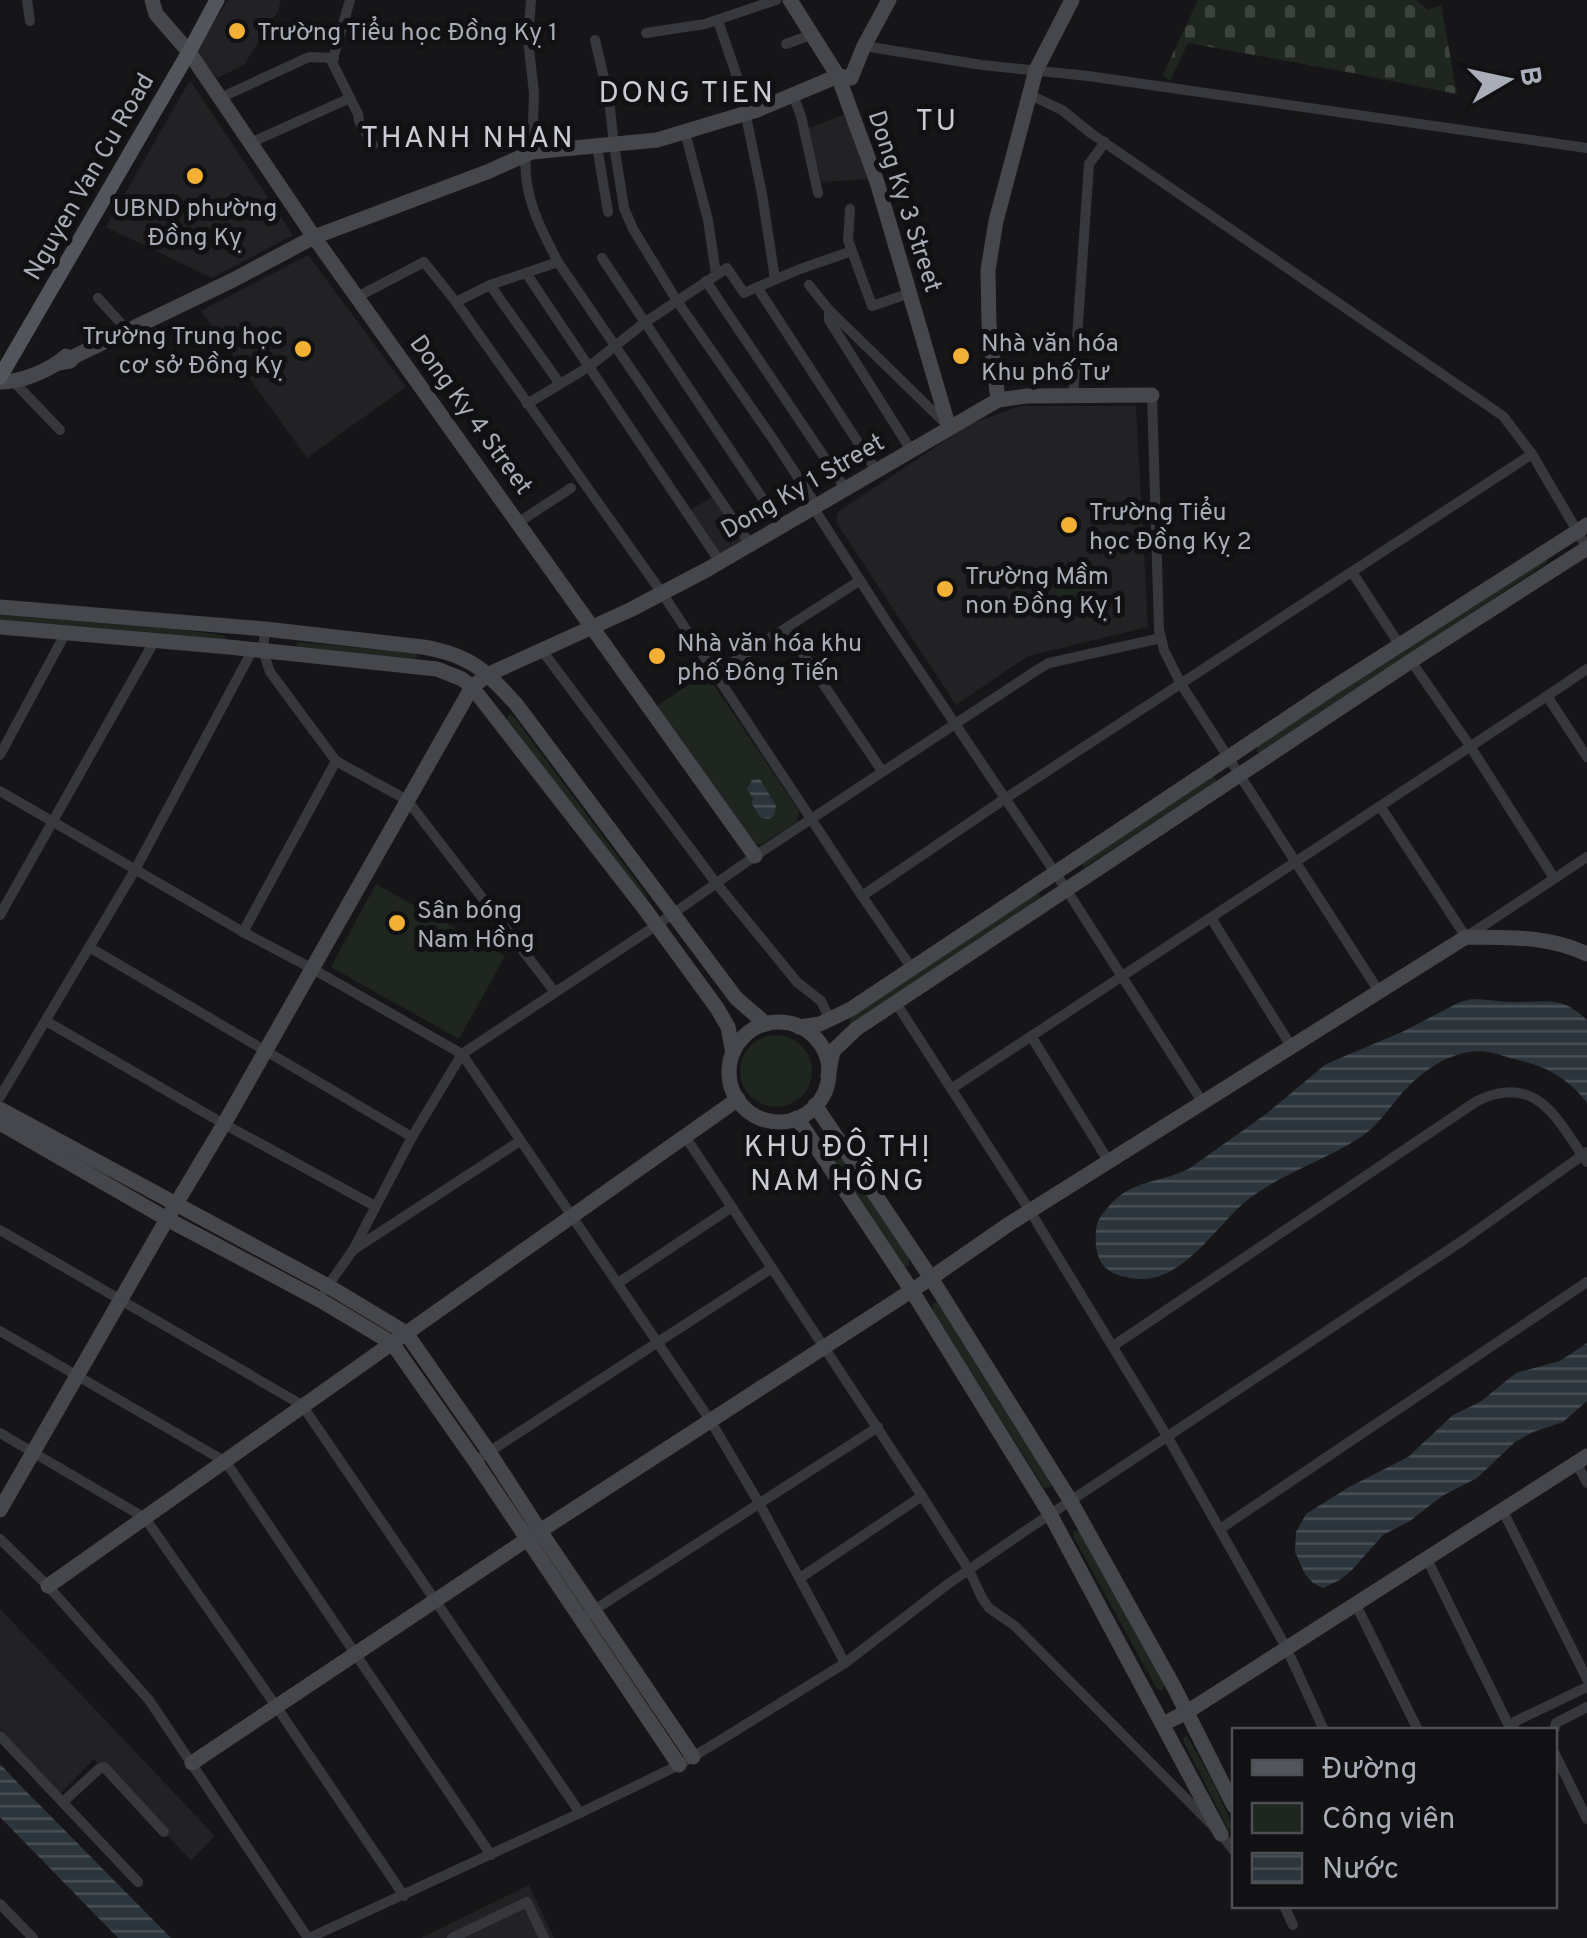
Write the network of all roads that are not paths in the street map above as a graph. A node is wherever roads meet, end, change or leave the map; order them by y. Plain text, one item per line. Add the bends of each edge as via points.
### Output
1 (26, 0) edge
2 (152, 0) edge
3 (217, 0) edge
4 (350, 0) edge
5 (530, 0) edge
6 (776, 0) edge
7 (790, 0) edge
8 (889, 0) edge
9 (1072, 0) edge
10 (30, 21) dead end
11 (718, 21) junction
12 (646, 33) dead end
13 (813, 34) junction
14 (595, 40) dead end
15 (786, 44) dead end
16 (864, 46) junction
17 (189, 52) junction
18 (334, 58) junction
19 (1036, 70) junction
20 (838, 76) junction
21 (794, 95) junction
22 (1030, 95) junction
23 (220, 98) junction
24 (350, 98) junction
25 (745, 114) junction
26 (685, 132) junction
27 (250, 142) junction
28 (1104, 142) junction
29 (373, 145) dead end
30 (605, 146) junction
31 (1587, 148) edge
32 (530, 154) junction
33 (818, 193) dead end
34 (850, 209) dead end
35 (608, 212) dead end
36 (314, 238) junction
37 (852, 251) junction
38 (602, 258) dead end
39 (558, 262) junction
40 (526, 274) junction
41 (711, 277) junction
42 (774, 279) junction
43 (810, 285) dead end
44 (490, 286) junction
45 (757, 287) junction
46 (910, 293) junction
47 (98, 298) dead end
48 (357, 298) junction
49 (677, 301) junction
50 (456, 302) junction
51 (829, 310) junction
52 (644, 323) junction
53 (128, 331) junction
54 (616, 344) junction
55 (590, 366) junction
56 (5, 380) edge
57 (560, 384) junction
58 (1152, 395) joint
59 (1073, 396) junction
60 (998, 400) junction
61 (527, 404) junction
62 (950, 428) junction
63 (60, 430) dead end
64 (910, 450) junction
65 (1532, 454) junction
66 (876, 470) junction
67 (571, 488) dead end
68 (844, 488) junction
69 (814, 506) junction
70 (519, 522) junction
71 (781, 526) junction
72 (1582, 528) edge
73 (750, 544) junction
74 (1587, 548) edge
75 (720, 562) junction
76 (1352, 572) junction
77 (859, 581) junction
78 (662, 593) junction
79 (0, 607) edge
80 (0, 627) edge
81 (591, 627) junction
82 (265, 629) junction
83 (786, 629) junction
84 (65, 634) junction
85 (1160, 638) junction
86 (156, 640) junction
87 (1399, 644) junction
88 (541, 650) junction
89 (258, 651) junction
90 (1411, 661) junction
91 (1587, 669) edge
92 (716, 673) junction
93 (489, 674) junction
94 (1181, 684) junction
95 (472, 688) junction
96 (1548, 696) junction
97 (955, 722) junction
98 (1470, 746) junction
99 (0, 755) edge
100 (1227, 757) junction
101 (1587, 757) edge
102 (336, 761) junction
103 (882, 771) junction
104 (1239, 774) junction
105 (0, 792) edge
106 (1006, 798) junction
107 (408, 800) junction
108 (1380, 806) junction
109 (812, 820) junction
110 (53, 822) junction
111 (755, 856) junction
112 (1587, 857) edge
113 (1295, 862) junction
114 (135, 870) junction
115 (1055, 873) junction
116 (1554, 878) junction
117 (716, 883) junction
118 (1066, 889) junction
119 (862, 896) junction
120 (673, 912) junction
121 (0, 916) edge
122 (1211, 918) junction
123 (1490, 920) junction
124 (657, 924) junction
125 (243, 932) junction
126 (1466, 937) junction
127 (1496, 938) junction
128 (89, 947) junction
129 (1587, 954) edge
130 (911, 967) junction
131 (312, 969) junction
132 (1123, 976) junction
133 (1378, 990) junction
134 (554, 991) junction
135 (896, 1003) junction
136 (830, 1020) junction
137 (46, 1021) junction
138 (766, 1024) junction
139 (799, 1026) junction
140 (1032, 1036) junction
141 (1291, 1046) junction
142 (266, 1050) junction
143 (733, 1053) junction
144 (462, 1054) junction
145 (828, 1076) junction
146 (951, 1090) junction
147 (0, 1097) edge
148 (738, 1100) junction
149 (1203, 1103) junction
150 (816, 1105) junction
151 (0, 1109) edge
152 (796, 1118) junction
153 (0, 1124) edge
154 (224, 1124) junction
155 (685, 1136) junction
156 (412, 1137) junction
157 (520, 1140) junction
158 (1585, 1156) edge
159 (1110, 1162) junction
160 (376, 1206) junction
161 (732, 1207) junction
162 (171, 1212) junction
163 (1030, 1212) junction
164 (572, 1214) junction
165 (0, 1230) edge
166 (353, 1250) junction
167 (772, 1268) junction
168 (931, 1278) junction
169 (1587, 1282) edge
170 (618, 1284) junction
171 (912, 1291) junction
172 (324, 1292) junction
173 (121, 1300) junction
174 (0, 1331) edge
175 (406, 1333) junction
176 (658, 1341) junction
177 (392, 1343) junction
178 (824, 1346) junction
179 (1113, 1346) junction
180 (78, 1376) junction
181 (302, 1405) junction
182 (710, 1420) junction
183 (878, 1427) junction
184 (0, 1433) edge
185 (1166, 1436) junction
186 (34, 1452) junction
187 (482, 1456) junction
188 (1582, 1459) edge
189 (226, 1462) junction
190 (1587, 1483) edge
191 (922, 1496) junction
192 (1070, 1500) junction
193 (758, 1503) junction
194 (1502, 1509) junction
195 (0, 1510) edge
196 (1050, 1514) junction
197 (144, 1518) junction
198 (1220, 1529) junction
199 (533, 1536) junction
200 (0, 1539) edge
201 (1426, 1557) junction
202 (969, 1570) junction
203 (800, 1578) junction
204 (48, 1586) junction
205 (437, 1600) junction
206 (1355, 1603) junction
207 (587, 1614) junction
208 (1286, 1647) junction
209 (357, 1654) junction
210 (844, 1663) junction
211 (1587, 1679) edge
212 (1587, 1687) edge
213 (276, 1706) junction
214 (1587, 1706) edge
215 (1187, 1712) junction
216 (1162, 1724) junction
217 (1323, 1728) edge
218 (1417, 1728) edge
219 (1510, 1728) edge
220 (1512, 1728) edge
221 (1555, 1728) edge
222 (0, 1736) edge
223 (1557, 1758) edge
224 (686, 1761) junction
225 (192, 1763) junction
226 (63, 1802) junction
227 (1232, 1802) edge
228 (580, 1814) junction
229 (1587, 1819) edge
230 (164, 1832) dead end
231 (1220, 1834) junction
232 (1232, 1849) edge
233 (491, 1856) junction
234 (138, 1882) dead end
235 (404, 1896) junction
236 (0, 1904) edge
237 (1285, 1908) edge
238 (1294, 1925) dead end
239 (34, 1938) edge
240 (308, 1938) edge
241 (452, 1938) edge
242 (544, 1938) edge

1 - 10 street
2 - 17 street, Dong Ky 4 Street
3 - 17 main road, Nguyen Van Cu Road
4 - 18 street
5 - 32 street
6 - 11 street
7 - 13 street, Dong Ky 3 Street
8 - 16 street
9 - 19 street
11 - 12 street
11 - 25 street
13 - 15 street
13 - 20 street, Dong Ky 3 Street
14 - 30 street via 610,99
16 - 19 street
16 - 20 street via 851,78
17 - 23 street, Dong Ky 4 Street
17 - 56 main road, Nguyen Van Cu Road
18 - 23 street via 309,57
18 - 24 street
19 - 22 street
19 - 31 street
20 - 21 street
20 - 46 street, Dong Ky 3 Street
21 - 25 street
21 - 33 street
22 - 28 street
22 - 60 street via 988,270
23 - 27 street, Dong Ky 4 Street
24 - 27 street
24 - 29 street
25 - 26 street
25 - 42 street
26 - 30 street
26 - 41 street via 708,220
27 - 36 street, Dong Ky 4 Street
28 - 59 street via 1090,164
28 - 65 street via 1503,416
30 - 32 street
30 - 35 street
30 - 49 street via 633,229
32 - 36 street
32 - 39 street via 525,168 531,202
34 - 37 street
36 - 48 street, Dong Ky 4 Street
36 - 53 street
37 - 42 street
37 - 46 street via 872,306
38 - 52 street
39 - 40 street
39 - 54 street
40 - 44 street
40 - 55 street
41 - 45 street via 727,268 744,293
41 - 49 street
41 - 68 street
42 - 45 street
43 - 51 street
44 - 50 street
44 - 57 street
45 - 66 street
46 - 62 street, Dong Ky 3 Street
47 - 53 street
48 - 50 street via 424,262
48 - 70 street, Dong Ky 4 Street
49 - 52 street
49 - 69 street
50 - 61 street
51 - 62 street
51 - 64 street via 829,320
52 - 54 street
52 - 71 street
53 - 56 street
54 - 55 street
54 - 73 street
55 - 57 street
55 - 75 street
56 - 63 street
57 - 61 street
58 - 59 street, Dong Ky 1 Street
58 - 85 street
59 - 60 street, Dong Ky 1 Street
60 - 62 street, Dong Ky 1 Street
61 - 78 street
62 - 64 street, Dong Ky 1 Street
64 - 66 street, Dong Ky 1 Street
65 - 72 street
65 - 76 street
66 - 68 street, Dong Ky 1 Street
67 - 70 street
68 - 69 street, Dong Ky 1 Street
69 - 71 street, Dong Ky 1 Street
69 - 77 street
70 - 81 street, Dong Ky 4 Street
71 - 73 street, Dong Ky 1 Street
72 - 74 street
72 - 87 street
73 - 75 street, Dong Ky 1 Street
74 - 90 street
75 - 78 street, Dong Ky 1 Street
76 - 87 street
76 - 94 street
77 - 83 street
77 - 97 street
78 - 81 street, Dong Ky 1 Street
78 - 92 street
79 - 82 street
80 - 84 street
81 - 88 street, Dong Ky 1 Street
81 - 111 street, Dong Ky 4 Street
82 - 89 street
82 - 93 street via 438,649
83 - 92 street
83 - 103 street
84 - 86 street
84 - 99 street
85 - 94 street
85 - 97 street via 1049,663
86 - 89 street
86 - 110 street
87 - 100 street
88 - 93 street, Dong Ky 1 Street
88 - 117 street
89 - 95 street via 437,669
89 - 102 street
89 - 114 street
90 - 98 street
90 - 104 street
91 - 96 street
92 - 109 street
93 - 95 street, Dong Ky 1 Street
93 - 120 street
94 - 100 street
94 - 106 street
95 - 107 street
95 - 124 street
96 - 98 street
96 - 101 street
97 - 103 street
97 - 106 street
98 - 108 street
98 - 116 street
100 - 104 street
100 - 115 street
102 - 107 street
102 - 125 street
103 - 109 street
104 - 113 street
104 - 118 street
105 - 110 street
106 - 115 street
106 - 119 street
107 - 131 street
107 - 134 street
108 - 113 street
108 - 126 street
109 - 111 street
109 - 119 street
110 - 114 street
110 - 121 street
111 - 117 street
112 - 116 street
113 - 122 street
113 - 133 street
114 - 125 street
114 - 128 street
115 - 118 street
115 - 130 street
116 - 123 street
117 - 120 street
117 - 136 street via 796,982 821,1001
118 - 132 street
118 - 135 street
119 - 130 street
120 - 124 street
120 - 138 street via 736,998
122 - 132 street
122 - 141 street
123 - 126 street
123 - 127 street via 1488,930
124 - 134 street
124 - 143 street via 718,1009
125 - 131 street
126 - 127 street
126 - 133 street
127 - 129 street via 1540,939
128 - 137 street
128 - 142 street
130 - 136 street
131 - 142 street
131 - 144 street
132 - 140 street
132 - 149 street
133 - 141 street
134 - 144 street
135 - 145 street via 837,1045
135 - 146 street
136 - 139 street
137 - 147 street
137 - 154 street
138 - 139 street
138 - 143 street
139 - 145 street via 823,1049
140 - 146 street
140 - 159 street
141 - 149 street
142 - 154 street
142 - 156 street
143 - 148 street via 730,1077
144 - 156 street
144 - 157 street
145 - 150 street
146 - 163 street
148 - 152 street via 767,1120
148 - 155 street
149 - 159 street
150 - 152 street
150 - 168 street
151 - 162 street
152 - 171 street
153 - 162 street
154 - 160 street
154 - 162 street
155 - 161 street
155 - 164 street
156 - 160 street
157 - 164 street
157 - 166 street
158 - 179 street via 1551,1109 1534,1097 1508,1091 1482,1098
158 - 185 street
159 - 163 street
160 - 166 street
161 - 167 street
161 - 170 street
162 - 172 street
162 - 173 street
163 - 168 street
163 - 179 street
164 - 170 street
164 - 175 street
165 - 173 street
166 - 172 street
167 - 176 street
167 - 178 street
168 - 171 street
168 - 192 street
169 - 198 street
170 - 176 street
171 - 178 street
171 - 196 street
172 - 175 street
172 - 177 street
173 - 180 street
173 - 181 street
174 - 180 street
175 - 177 street
175 - 187 street
176 - 182 street
176 - 187 street
177 - 181 street
177 - 187 street
178 - 182 street
178 - 183 street
179 - 185 street
180 - 186 street
180 - 189 street
181 - 189 street
181 - 205 street
182 - 193 street
182 - 199 street
183 - 191 street
183 - 193 street
184 - 186 street
185 - 192 street
185 - 198 street
186 - 195 street
186 - 197 street
187 - 199 street
188 - 190 street
188 - 194 street
189 - 197 street
189 - 209 street
191 - 202 street
191 - 203 street
192 - 196 street
192 - 215 street
193 - 203 street
193 - 207 street
194 - 201 street
194 - 211 street
196 - 202 street
196 - 216 street
197 - 204 street
197 - 213 street
198 - 208 street
199 - 205 street
199 - 207 street
200 - 204 street
201 - 206 street
201 - 219 street
202 - 210 street
202 - 231 street via 989,1608 1015,1626
203 - 210 street
204 - 225 street via 149,1700
205 - 209 street
205 - 228 street
206 - 208 street
206 - 218 street
207 - 224 street
208 - 215 street
208 - 217 street
209 - 213 street
209 - 233 street
210 - 224 street
212 - 220 street
213 - 225 street
213 - 235 street
214 - 221 street
215 - 216 street
215 - 227 street
216 - 231 street
222 - 226 street
223 - 229 street
224 - 228 street
225 - 240 street
226 - 230 street via 104,1767
226 - 234 street
228 - 233 street
231 - 232 street
233 - 235 street
235 - 240 street
236 - 239 street
237 - 238 street
241 - 242 street via 527,1902

